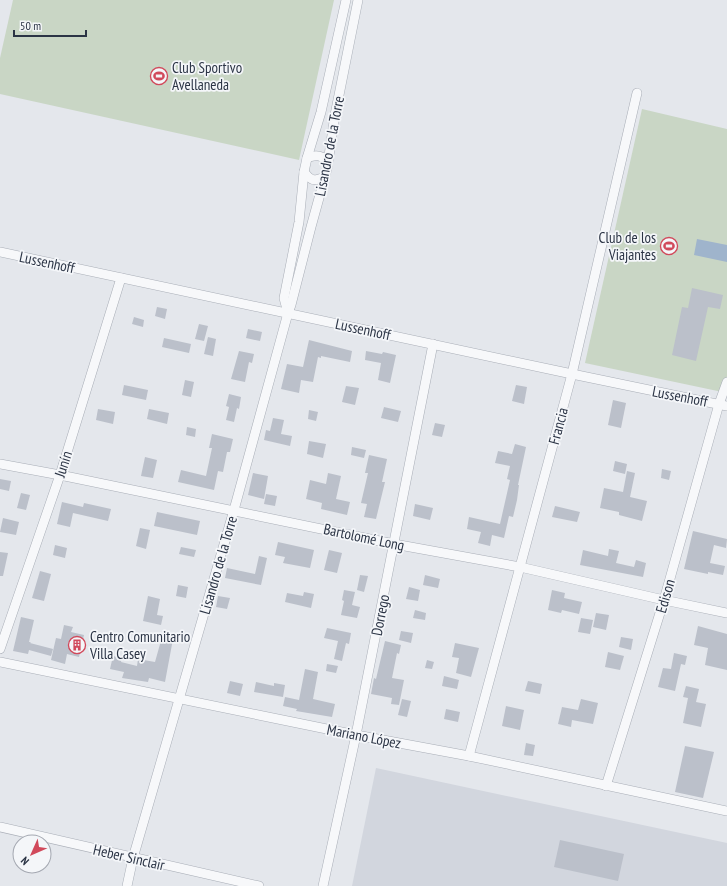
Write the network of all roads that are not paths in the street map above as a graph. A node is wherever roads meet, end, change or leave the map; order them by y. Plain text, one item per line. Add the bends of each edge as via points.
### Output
1 (346, 0) edge
2 (358, 0) edge
3 (334, 50) junction
4 (347, 53) junction
5 (637, 93) dead end
6 (321, 112) junction
7 (335, 115) junction
8 (307, 158) junction
9 (328, 162) junction
10 (304, 172) junction
11 (325, 176) junction
12 (0, 252) edge
13 (121, 278) junction
14 (288, 313) junction
15 (433, 344) junction
16 (572, 374) junction
17 (727, 382) edge
18 (723, 405) edge
19 (0, 464) edge
20 (60, 475) junction
21 (234, 510) junction
22 (394, 544) junction
23 (520, 567) junction
24 (664, 600) junction
25 (727, 613) edge
26 (0, 649) edge
27 (0, 662) edge
28 (179, 699) junction
29 (356, 735) junction
30 (470, 756) junction
31 (606, 786) junction
32 (727, 811) edge
33 (0, 827) edge
34 (133, 858) junction
35 (127, 886) edge
36 (259, 886) edge
37 (323, 886) edge

1 - 3 street, Lisandro de la Torre
2 - 4 street, Lisandro de la Torre
3 - 4 street
3 - 6 street, Lisandro de la Torre
4 - 7 street, Lisandro de la Torre
5 - 16 street, Francia
6 - 7 street
6 - 8 street, Lisandro de la Torre
7 - 9 street, Lisandro de la Torre
8 - 9 street via 316,155
8 - 10 street, Lisandro de la Torre
9 - 11 street, Lisandro de la Torre
10 - 11 street via 315,180
10 - 14 street, Lisandro de la Torre via 299,222 284,298
11 - 14 street, Lisandro de la Torre
12 - 13 street, Lussenhoff
13 - 14 street, Lussenhoff
13 - 20 street, Junín
14 - 15 street, Lussenhoff
14 - 21 street, Lisandro de la Torre
15 - 16 street, Lussenhoff
15 - 22 street, Dorrego
16 - 18 street, Lussenhoff
16 - 23 street, Francia
17 - 18 street, Edison
18 - 24 street, Edison
19 - 20 street, Bartolomé Long
20 - 21 street, Bartolomé Long
20 - 26 street, Junín
21 - 22 street, Bartolomé Long
21 - 28 street, Lisandro de la Torre
22 - 23 street, Bartolomé Long
22 - 29 street, Dorrego
23 - 24 street, Bartolomé Long
23 - 30 street, Francia
24 - 25 street, Bartolomé Long
24 - 31 street, Edison
27 - 28 street, Mariano López
28 - 29 street, Mariano López
28 - 34 street, Lisandro de la Torre
29 - 30 street, Mariano López
29 - 37 street, Dorrego
30 - 31 street, Mariano López
31 - 32 street, Mariano López
33 - 34 street, Heber Sinclair
34 - 35 street, Lisandro de la Torre
34 - 36 street, Heber Sinclair

